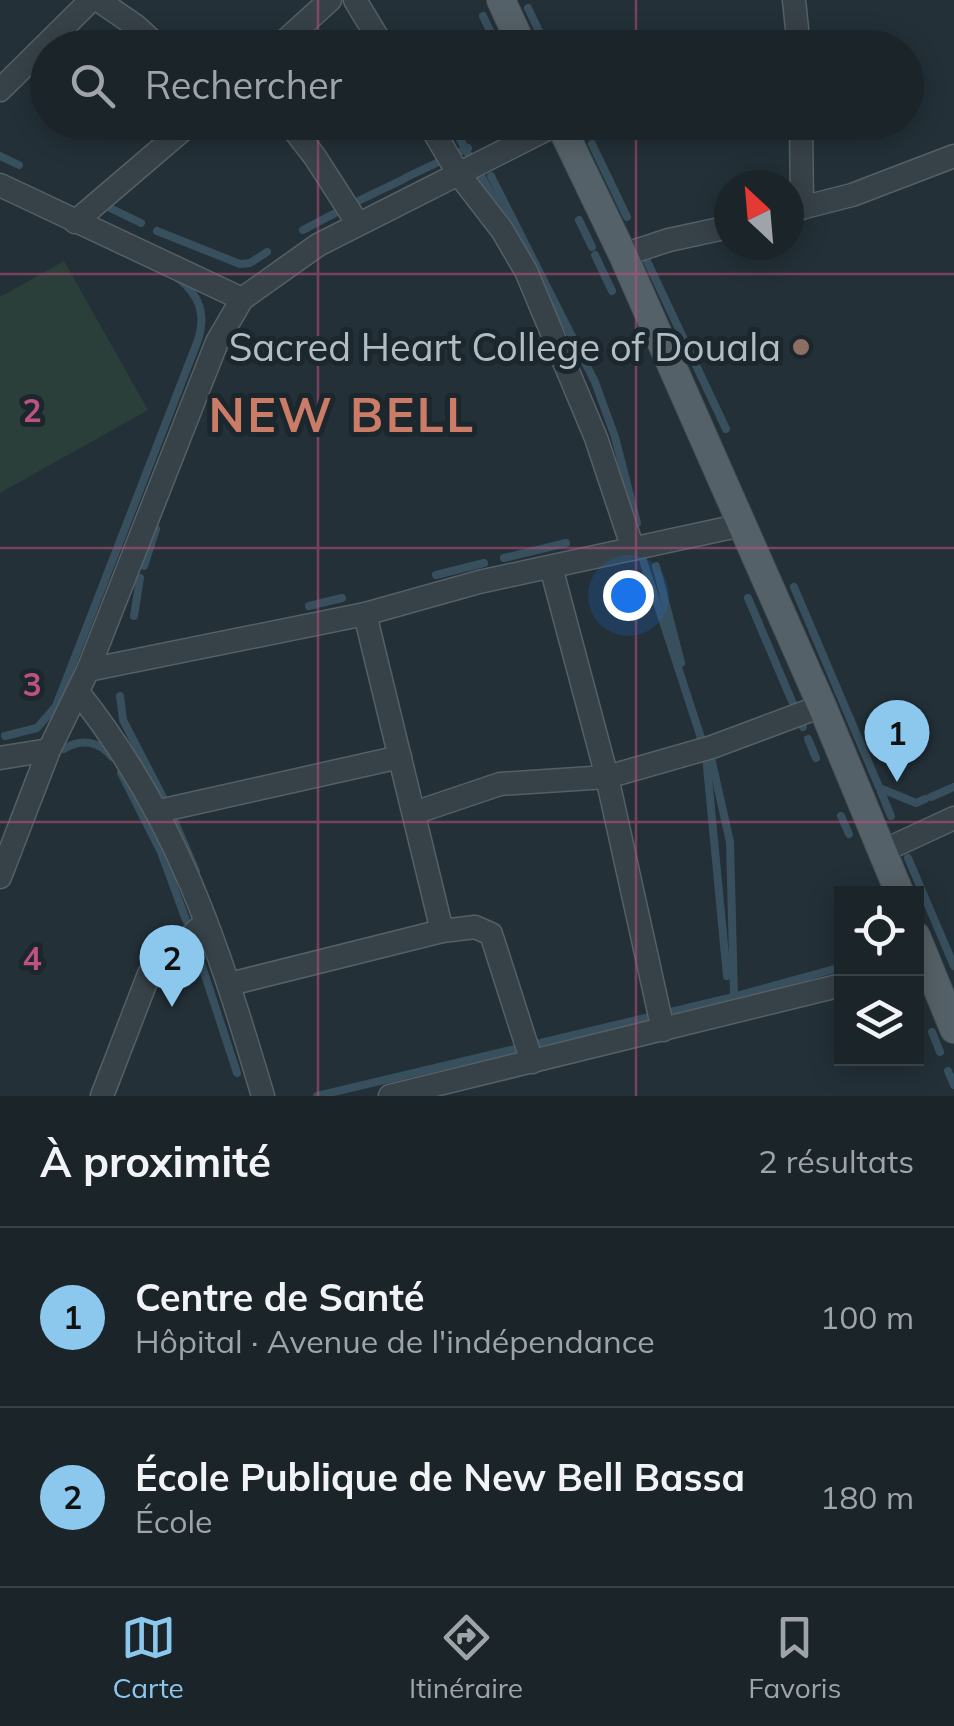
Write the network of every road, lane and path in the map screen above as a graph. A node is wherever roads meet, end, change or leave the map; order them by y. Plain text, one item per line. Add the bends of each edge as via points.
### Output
1 (94, 0) edge
2 (330, 0) edge
3 (356, 0) edge
4 (500, 0) edge
5 (794, 0) edge
6 (63, 30) edge
7 (140, 30) edge
8 (297, 30) edge
9 (374, 30) edge
10 (514, 30) edge
11 (796, 30) edge
12 (30, 61) edge
13 (0, 90) edge
14 (171, 140) edge
15 (300, 140) edge
16 (439, 140) edge
17 (525, 140) edge
18 (567, 140) edge
19 (800, 140) edge
20 (954, 156) edge
21 (798, 170) edge
22 (458, 173) junction
23 (0, 186) edge
24 (804, 207) edge
25 (75, 222) junction
26 (358, 224) junction
27 (714, 231) edge
28 (623, 255) junction
29 (242, 299) junction
30 (742, 525) junction
31 (633, 549) junction
32 (551, 568) junction
33 (365, 614) junction
34 (88, 670) junction
35 (78, 692) junction
36 (822, 706) junction
37 (49, 750) junction
38 (400, 756) junction
39 (0, 758) edge
40 (607, 777) junction
41 (159, 811) junction
42 (414, 814) junction
43 (954, 818) edge
44 (883, 851) junction
45 (0, 877) edge
46 (897, 886) edge
47 (206, 922) junction
48 (442, 931) junction
49 (924, 963) edge
50 (230, 984) junction
51 (834, 987) edge
52 (954, 1028) edge
53 (663, 1030) junction
54 (532, 1062) junction
55 (102, 1096) edge
56 (263, 1096) edge
57 (390, 1096) edge

1 - 6 street
1 - 7 street
2 - 8 street
3 - 9 street
4 - 10 main road
5 - 11 street
12 - 13 street
14 - 25 street
15 - 26 street
16 - 22 street
17 - 22 street
18 - 28 main road
19 - 21 street
20 - 24 street
22 - 26 street
22 - 31 street via 526,270 596,438
23 - 25 street
25 - 29 street
26 - 29 street
27 - 28 street
28 - 30 main road
29 - 34 street via 217,342
30 - 31 street
30 - 36 main road
31 - 32 street
32 - 33 street
32 - 40 street
33 - 34 street
33 - 38 street
34 - 35 street
35 - 37 street
35 - 41 street
36 - 40 street via 712,748
36 - 44 main road
37 - 39 street
37 - 45 street
38 - 41 street
38 - 42 street
40 - 42 street via 500,784
40 - 53 street
41 - 47 street
42 - 48 street
43 - 44 street
44 - 46 main road
47 - 50 street
47 - 55 street via 149,974
48 - 50 street
48 - 54 street via 476,928 491,934
49 - 52 main road
50 - 56 street
51 - 53 street
53 - 54 street
54 - 57 street

